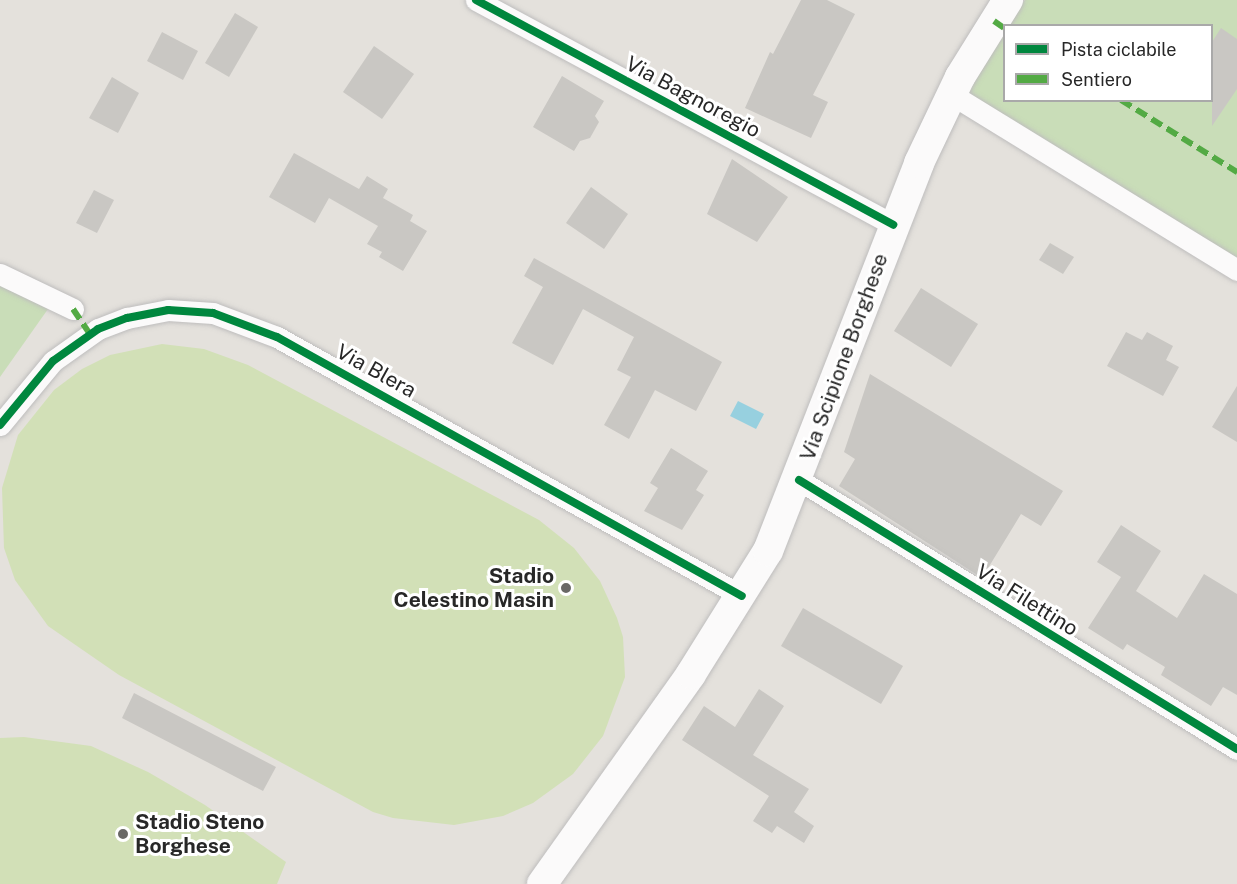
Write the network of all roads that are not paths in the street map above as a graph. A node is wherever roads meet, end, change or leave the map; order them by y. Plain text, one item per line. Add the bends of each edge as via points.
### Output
1 (476, 0) edge
2 (1008, 0) edge
3 (951, 94) junction
4 (893, 225) junction
5 (1237, 270) edge
6 (0, 274) edge
7 (73, 309) dead end
8 (0, 425) edge
9 (799, 480) junction
10 (742, 596) junction
11 (1237, 750) edge
12 (542, 884) edge

1 - 4 street, Via Bagnoregio
2 - 3 main road, Via Scipione Borghese
3 - 4 main road, Via Scipione Borghese
3 - 5 street
4 - 9 main road, Via Scipione Borghese
6 - 7 street
8 - 10 street, Via Blera via 53,361 98,329 168,310 213,313 277,337
9 - 10 main road, Via Scipione Borghese via 768,551
9 - 11 street, Via Filettino
10 - 12 main road, Via Scipione Borghese

